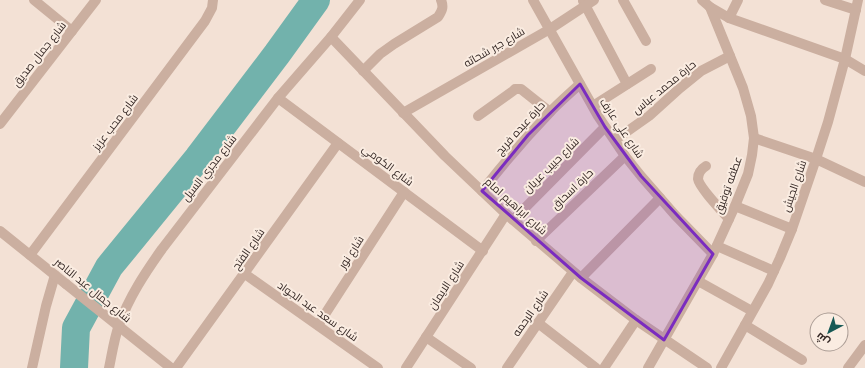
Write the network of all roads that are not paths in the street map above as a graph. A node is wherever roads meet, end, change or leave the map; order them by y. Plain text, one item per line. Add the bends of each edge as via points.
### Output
1 (34, 0) edge
2 (96, 0) edge
3 (213, 0) edge
4 (360, 0) edge
5 (441, 0) edge
6 (533, 0) edge
7 (623, 0) edge
8 (702, 0) edge
9 (738, 0) edge
10 (825, 0) edge
11 (588, 2) edge
12 (857, 5) edge
13 (710, 7) junction
14 (729, 18) junction
15 (550, 29) junction
16 (72, 31) junction
17 (331, 37) junction
18 (646, 41) dead end
19 (730, 56) junction
20 (845, 59) junction
21 (651, 69) dead end
22 (363, 71) junction
23 (865, 71) edge
24 (580, 84) junction
25 (627, 84) junction
26 (278, 98) junction
27 (593, 106) junction
28 (550, 112) junction
29 (403, 113) junction
30 (478, 116) dead end
31 (0, 124) edge
32 (606, 127) junction
33 (754, 138) junction
34 (615, 140) junction
35 (338, 142) junction
36 (625, 156) junction
37 (816, 159) junction
38 (706, 166) dead end
39 (865, 182) edge
40 (482, 191) junction
41 (404, 192) junction
42 (660, 198) junction
43 (735, 206) junction
44 (510, 217) junction
45 (729, 219) junction
46 (792, 229) junction
47 (0, 231) edge
48 (536, 240) junction
49 (715, 250) junction
50 (483, 251) junction
51 (30, 255) junction
52 (774, 271) junction
53 (245, 274) junction
54 (55, 275) junction
55 (577, 275) junction
56 (698, 280) junction
57 (752, 311) junction
58 (636, 320) junction
59 (538, 323) junction
60 (318, 325) junction
61 (745, 325) junction
62 (118, 326) junction
63 (426, 337) junction
64 (664, 340) junction
65 (865, 345) edge
66 (802, 360) dead end
67 (32, 368) edge
68 (109, 368) edge
69 (171, 368) edge
70 (176, 368) edge
71 (378, 368) edge
72 (406, 368) edge
73 (471, 368) edge
74 (507, 368) edge
75 (596, 368) edge
76 (604, 368) edge
77 (648, 368) edge
78 (707, 368) edge
79 (721, 368) edge
80 (848, 368) edge

1 - 16 street
2 - 16 street, شارع جمال صديق
3 - 51 street, شارع محب عزيز via 205,21
4 - 17 street, شارع مجري السيل
5 - 22 street via 442,12 438,17 380,54
6 - 15 street, شارع علي عارف
7 - 18 street
8 - 13 street
9 - 14 street
10 - 12 street
11 - 15 street, شارع جبر شحاته
11 - 25 street
12 - 20 street, شارع الجيش
13 - 14 street
13 - 19 street, عطفه توفيق
14 - 20 street
15 - 24 street, شارع علي عارف
15 - 29 street, شارع جبر شحاته
16 - 31 street, شارع جمال صديق
17 - 22 street, شارع ابراهيم امام
17 - 26 street, شارع مجري السيل
19 - 33 street, عطفه توفيق via 743,88
19 - 34 street, حارة محمد عباس via 701,71 649,116
20 - 23 street
20 - 37 street, شارع الجيش
21 - 25 street
22 - 29 street, شارع ابراهيم امام
24 - 27 street, شارع علي عارف
24 - 28 street, حارة عبده فريج
25 - 27 street
26 - 35 street, شارع الكومي
26 - 62 street, شارع مجري السيل via 138,283
27 - 32 street, شارع علي عارف
28 - 30 street via 518,89
28 - 40 street, حارة عبده فريج
29 - 40 street, شارع ابراهيم امام
32 - 34 street, شارع علي عارف
32 - 44 street, شارع حبيب عريان
33 - 37 street
33 - 43 street, عطفه توفيق via 748,174
34 - 36 street, شارع علي عارف
35 - 41 street, شارع الكومي
35 - 53 street, شارع الفتح
36 - 42 street, شارع علي عارف
36 - 48 street, حارة اسحاق
37 - 39 street
37 - 46 street, شارع الجيش
38 - 45 street via 698,175 699,183
40 - 44 street, شارع ابراهيم امام
41 - 50 street, شارع الكومي
41 - 60 street, شارع نور
42 - 49 street, شارع علي عارف via 675,215
42 - 55 street, شارع الرحمه
43 - 45 street, عطفه توفيق
43 - 46 street
44 - 48 street, شارع ابراهيم امام
44 - 50 street, شارع الايمان
45 - 49 street, عطفه توفيق
46 - 52 street, شارع الجيش
47 - 51 street, شارع جمال عبد الناصر
48 - 55 street, شارع ابراهيم امام
49 - 52 street, شارع علي عارف
49 - 56 street, عطفه توفيق
50 - 63 street, شارع الايمان
51 - 54 street, شارع جمال عبد الناصر
52 - 57 street, شارع الجيش
53 - 60 street, شارع سعد عبد الجواد
53 - 70 street, شارع الفتح
54 - 62 street, شارع جمال عبد الناصر
54 - 67 street
55 - 58 street, شارع ابراهيم امام
55 - 59 street, شارع الرحمه
56 - 57 street
56 - 64 street, عطفه توفيق
57 - 61 street, شارع الجيش
58 - 64 street, شارع ابراهيم امام
58 - 76 street
59 - 74 street, شارع الرحمه
59 - 75 street
60 - 71 street, شارع سعد عبد الجواد
61 - 66 street
61 - 79 street, شارع الجيش
62 - 68 street, شارع مجري السيل
62 - 69 street, شارع جمال عبد الناصر
63 - 72 street, شارع الايمان
63 - 73 street
64 - 77 street, عطفه توفيق
64 - 78 street, شارع ابراهيم امام
65 - 80 street

